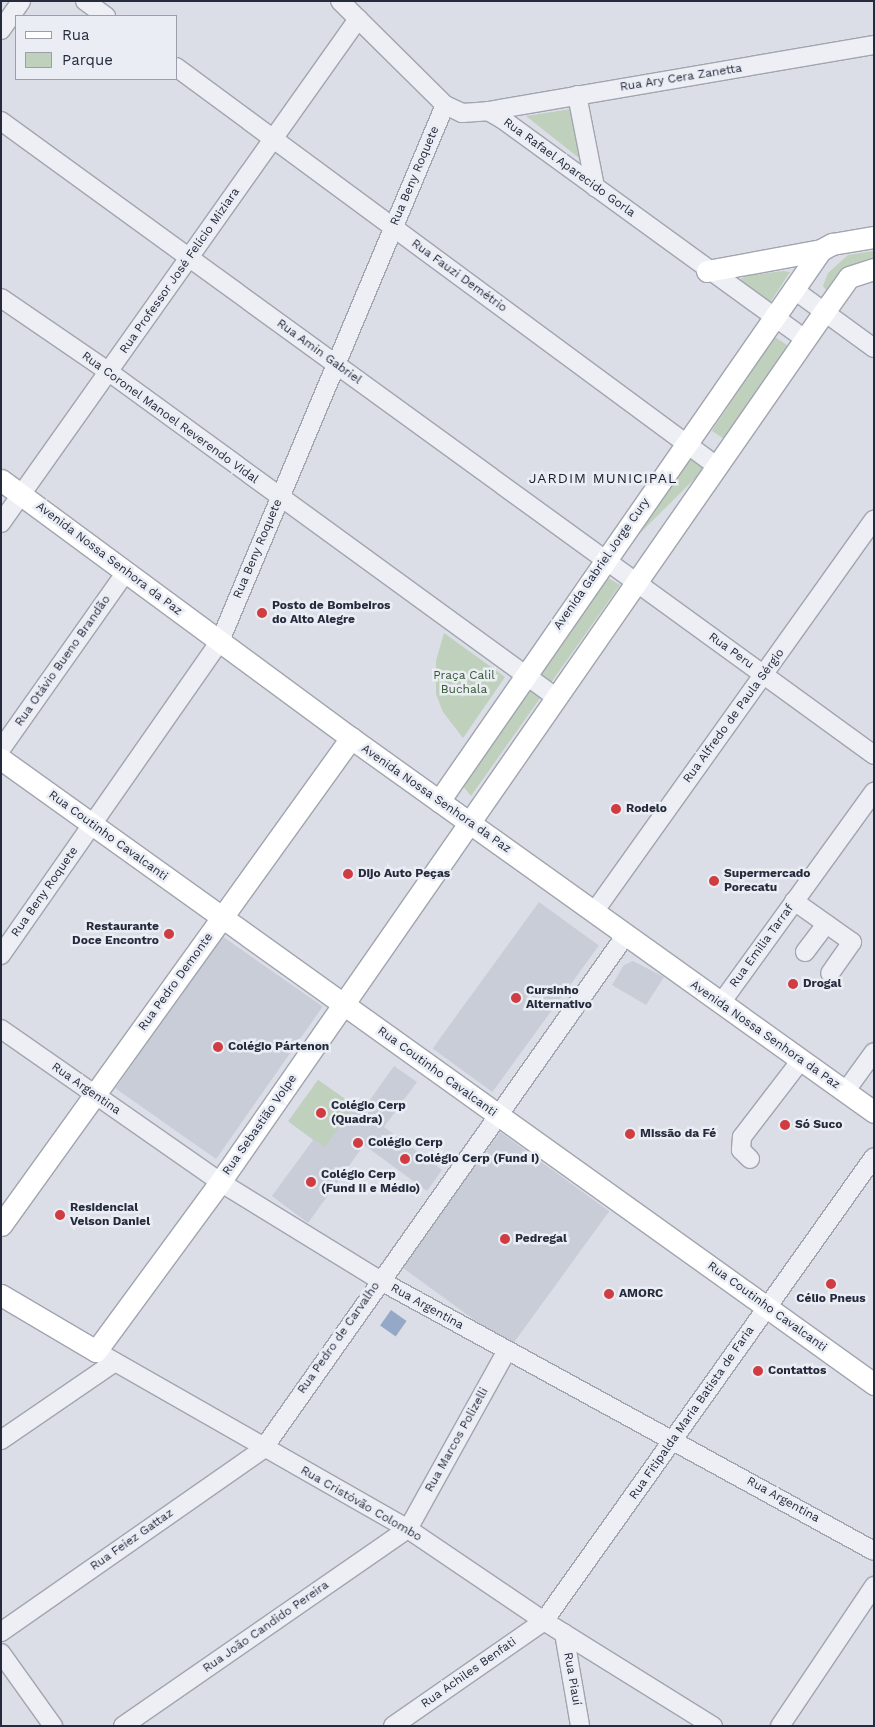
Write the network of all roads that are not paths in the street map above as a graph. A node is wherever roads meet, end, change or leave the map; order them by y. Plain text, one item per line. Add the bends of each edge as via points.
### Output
1 (21, 1) edge
2 (85, 1) edge
3 (340, 1) edge
4 (105, 15) edge
5 (358, 19) junction
6 (1, 30) edge
7 (874, 45) edge
8 (178, 68) edge
9 (577, 95) junction
10 (445, 105) junction
11 (488, 111) junction
12 (1, 121) edge
13 (274, 138) junction
14 (595, 187) junction
15 (393, 228) junction
16 (874, 237) edge
17 (821, 250) junction
18 (190, 256) junction
19 (874, 269) edge
20 (707, 270) junction
21 (792, 289) junction
22 (1, 298) edge
23 (824, 312) junction
24 (773, 317) junction
25 (805, 339) junction
26 (874, 348) edge
27 (336, 364) junction
28 (109, 372) junction
29 (686, 443) junction
30 (718, 467) junction
31 (1, 480) edge
32 (22, 494) junction
33 (280, 498) junction
34 (874, 520) edge
35 (1, 523) edge
36 (605, 561) junction
37 (125, 572) junction
38 (636, 584) junction
39 (220, 641) junction
40 (525, 675) junction
41 (764, 675) junction
42 (557, 698) junction
43 (351, 738) junction
44 (1, 749) edge
45 (874, 755) edge
46 (1, 759) edge
47 (874, 792) edge
48 (439, 801) junction
49 (470, 823) junction
50 (92, 824) junction
51 (794, 901) junction
52 (594, 912) junction
53 (222, 918) junction
54 (826, 924) junction
55 (7, 936) edge
56 (625, 936) junction
57 (805, 952) dead end
58 (1, 955) edge
59 (830, 972) dead end
60 (721, 1003) junction
61 (343, 1005) junction
62 (1, 1029) edge
63 (874, 1052) edge
64 (801, 1060) junction
65 (845, 1092) junction
66 (94, 1096) junction
67 (874, 1112) edge
68 (497, 1115) junction
69 (874, 1157) edge
70 (750, 1159) dead end
71 (220, 1182) junction
72 (1, 1225) edge
73 (379, 1280) junction
74 (1, 1295) edge
75 (767, 1307) junction
76 (96, 1351) junction
77 (506, 1352) junction
78 (115, 1362) junction
79 (874, 1384) edge
80 (673, 1439) junction
81 (1, 1440) edge
82 (262, 1449) junction
83 (408, 1529) junction
84 (874, 1551) edge
85 (874, 1586) edge
86 (544, 1621) junction
87 (1, 1632) edge
88 (564, 1633) junction
89 (1, 1653) edge
90 (53, 1726) edge
91 (123, 1726) edge
92 (393, 1726) edge
93 (580, 1726) edge
94 (713, 1726) edge
95 (780, 1726) edge

1 - 6 street
2 - 4 street
3 - 5 street, Rua Rafael Aparecido Gorla
5 - 10 street, Rua Rafael Aparecido Gorla
5 - 13 street, Rua Professor José Felício Miziara
7 - 9 street, Rua Ary Cera Zanetta
8 - 13 street, Rua Fauzi Demétrio
9 - 11 street, Rua Ary Cera Zanetta
9 - 14 street
10 - 11 street, Rua Rafael Aparecido Gorla via 462,113
10 - 15 street, Rua Beny Roquete
11 - 14 street, Rua Rafael Aparecido Gorla
12 - 18 street, Rua Amin Gabriel
13 - 15 street, Rua Fauzi Demétrio
13 - 18 street, Rua Professor José Felício Miziara
14 - 20 street, Rua Rafael Aparecido Gorla
15 - 27 street, Rua Beny Roquete
15 - 29 street, Rua Fauzi Demétrio
16 - 17 main road via 832,244
17 - 20 main road
17 - 21 main road, Avenida Gabriel Jorge Cury
18 - 27 street, Rua Amin Gabriel
18 - 28 street, Rua Professor José Felício Miziara
19 - 23 main road via 849,277
20 - 24 street, Rua Rafael Aparecido Gorla
21 - 23 street
21 - 24 main road, Avenida Gabriel Jorge Cury
22 - 28 street, Rua Coronel Manoel Reverendo Vidal
23 - 25 main road
23 - 26 street
24 - 25 street, Rua Rafael Aparecido Gorla
24 - 29 main road, Avenida Gabriel Jorge Cury
25 - 30 main road
27 - 33 street, Rua Beny Roquete
27 - 36 street, Rua Amin Gabriel
28 - 32 street, Rua Professor José Felício Miziara
28 - 33 street, Rua Coronel Manoel Reverendo Vidal
29 - 30 street, Rua Fauzi Demétrio
29 - 36 main road, Avenida Gabriel Jorge Cury
30 - 38 main road
31 - 32 main road, Avenida Nossa Senhora da Paz
32 - 35 street, Rua Professor José Felício Miziara
32 - 37 main road, Avenida Nossa Senhora da Paz
33 - 39 street, Rua Beny Roquete
33 - 40 street, Rua Coronel Manoel Reverendo Vidal
34 - 41 street, Rua Alfredo de Paula Sérgio
36 - 38 street, Rua Amin Gabriel
36 - 40 main road, Avenida Gabriel Jorge Cury
37 - 39 main road, Avenida Nossa Senhora da Paz
37 - 44 street, Rua Otávio Bueno Brandão
38 - 41 street, Rua Peru
38 - 42 main road
39 - 43 main road, Avenida Nossa Senhora da Paz
39 - 50 street, Rua Beny Roquete
40 - 42 street, Rua Coronel Manoel Reverendo Vidal
40 - 48 main road, Avenida Gabriel Jorge Cury
41 - 45 street, Rua Peru
41 - 52 street, Rua Alfredo de Paula Sérgio
42 - 49 main road
43 - 48 main road, Avenida Nossa Senhora da Paz
43 - 53 main road, Rua Pedro Demonte
46 - 50 main road, Rua Coutinho Cavalcanti
47 - 51 street, Rua Emilia Tarraf
48 - 49 main road, Avenida Nossa Senhora da Paz
49 - 52 main road, Avenida Nossa Senhora da Paz
49 - 61 main road, Rua Sebastião Volpe
50 - 53 main road, Rua Coutinho Cavalcanti
50 - 55 street, Rua Beny Roquete
51 - 54 street
51 - 60 street, Rua Emilia Tarraf
52 - 56 main road, Avenida Nossa Senhora da Paz
53 - 61 main road, Rua Coutinho Cavalcanti
53 - 66 main road, Rua Pedro Demonte
54 - 57 street
54 - 59 street via 852,942
55 - 58 street, Rua Beny Roquete
56 - 60 main road, Avenida Nossa Senhora da Paz
56 - 68 street, Rua Pedro de Carvalho
60 - 64 main road, Avenida Nossa Senhora da Paz
61 - 68 main road, Rua Coutinho Cavalcanti
61 - 71 main road, Rua Sebastião Volpe
62 - 66 street, Rua Argentina
63 - 65 street
64 - 65 main road, Avenida Nossa Senhora da Paz
64 - 70 street via 742,1137 741,1150
65 - 67 main road, Avenida Nossa Senhora da Paz
66 - 71 street, Rua Argentina
66 - 72 main road, Rua Pedro Demonte
68 - 73 street, Rua Pedro de Carvalho
68 - 75 main road, Rua Coutinho Cavalcanti
69 - 75 street, Rua Fitipalda Maria Batista de Faria
71 - 73 street, Rua Argentina
71 - 76 main road, Rua Sebastião Volpe
73 - 77 street, Rua Argentina
73 - 82 street, Rua Pedro de Carvalho
74 - 76 main road, Rua Cristóvão Colombo
75 - 79 main road, Rua Coutinho Cavalcanti
75 - 80 street, Rua Fitipalda Maria Batista de Faria
76 - 78 street, Rua Cristóvão Colombo
77 - 80 street, Rua Argentina
77 - 83 street, Rua Marcos Polizelli
78 - 81 street
78 - 82 street, Rua Cristóvão Colombo
80 - 84 street, Rua Argentina
80 - 86 street, Rua Fitipalda Maria Batista de Faria
82 - 83 street, Rua Cristóvão Colombo
82 - 87 street, Rua Feiez Gattaz
83 - 86 street, Rua Cristóvão Colombo
83 - 91 street, Rua João Candido Pereira
85 - 95 street
86 - 88 street, Rua Cristóvão Colombo
86 - 92 street, Rua Achiles Benfati
88 - 93 street, Rua Piauí
88 - 94 street, Rua Cristóvão Colombo
89 - 90 street

